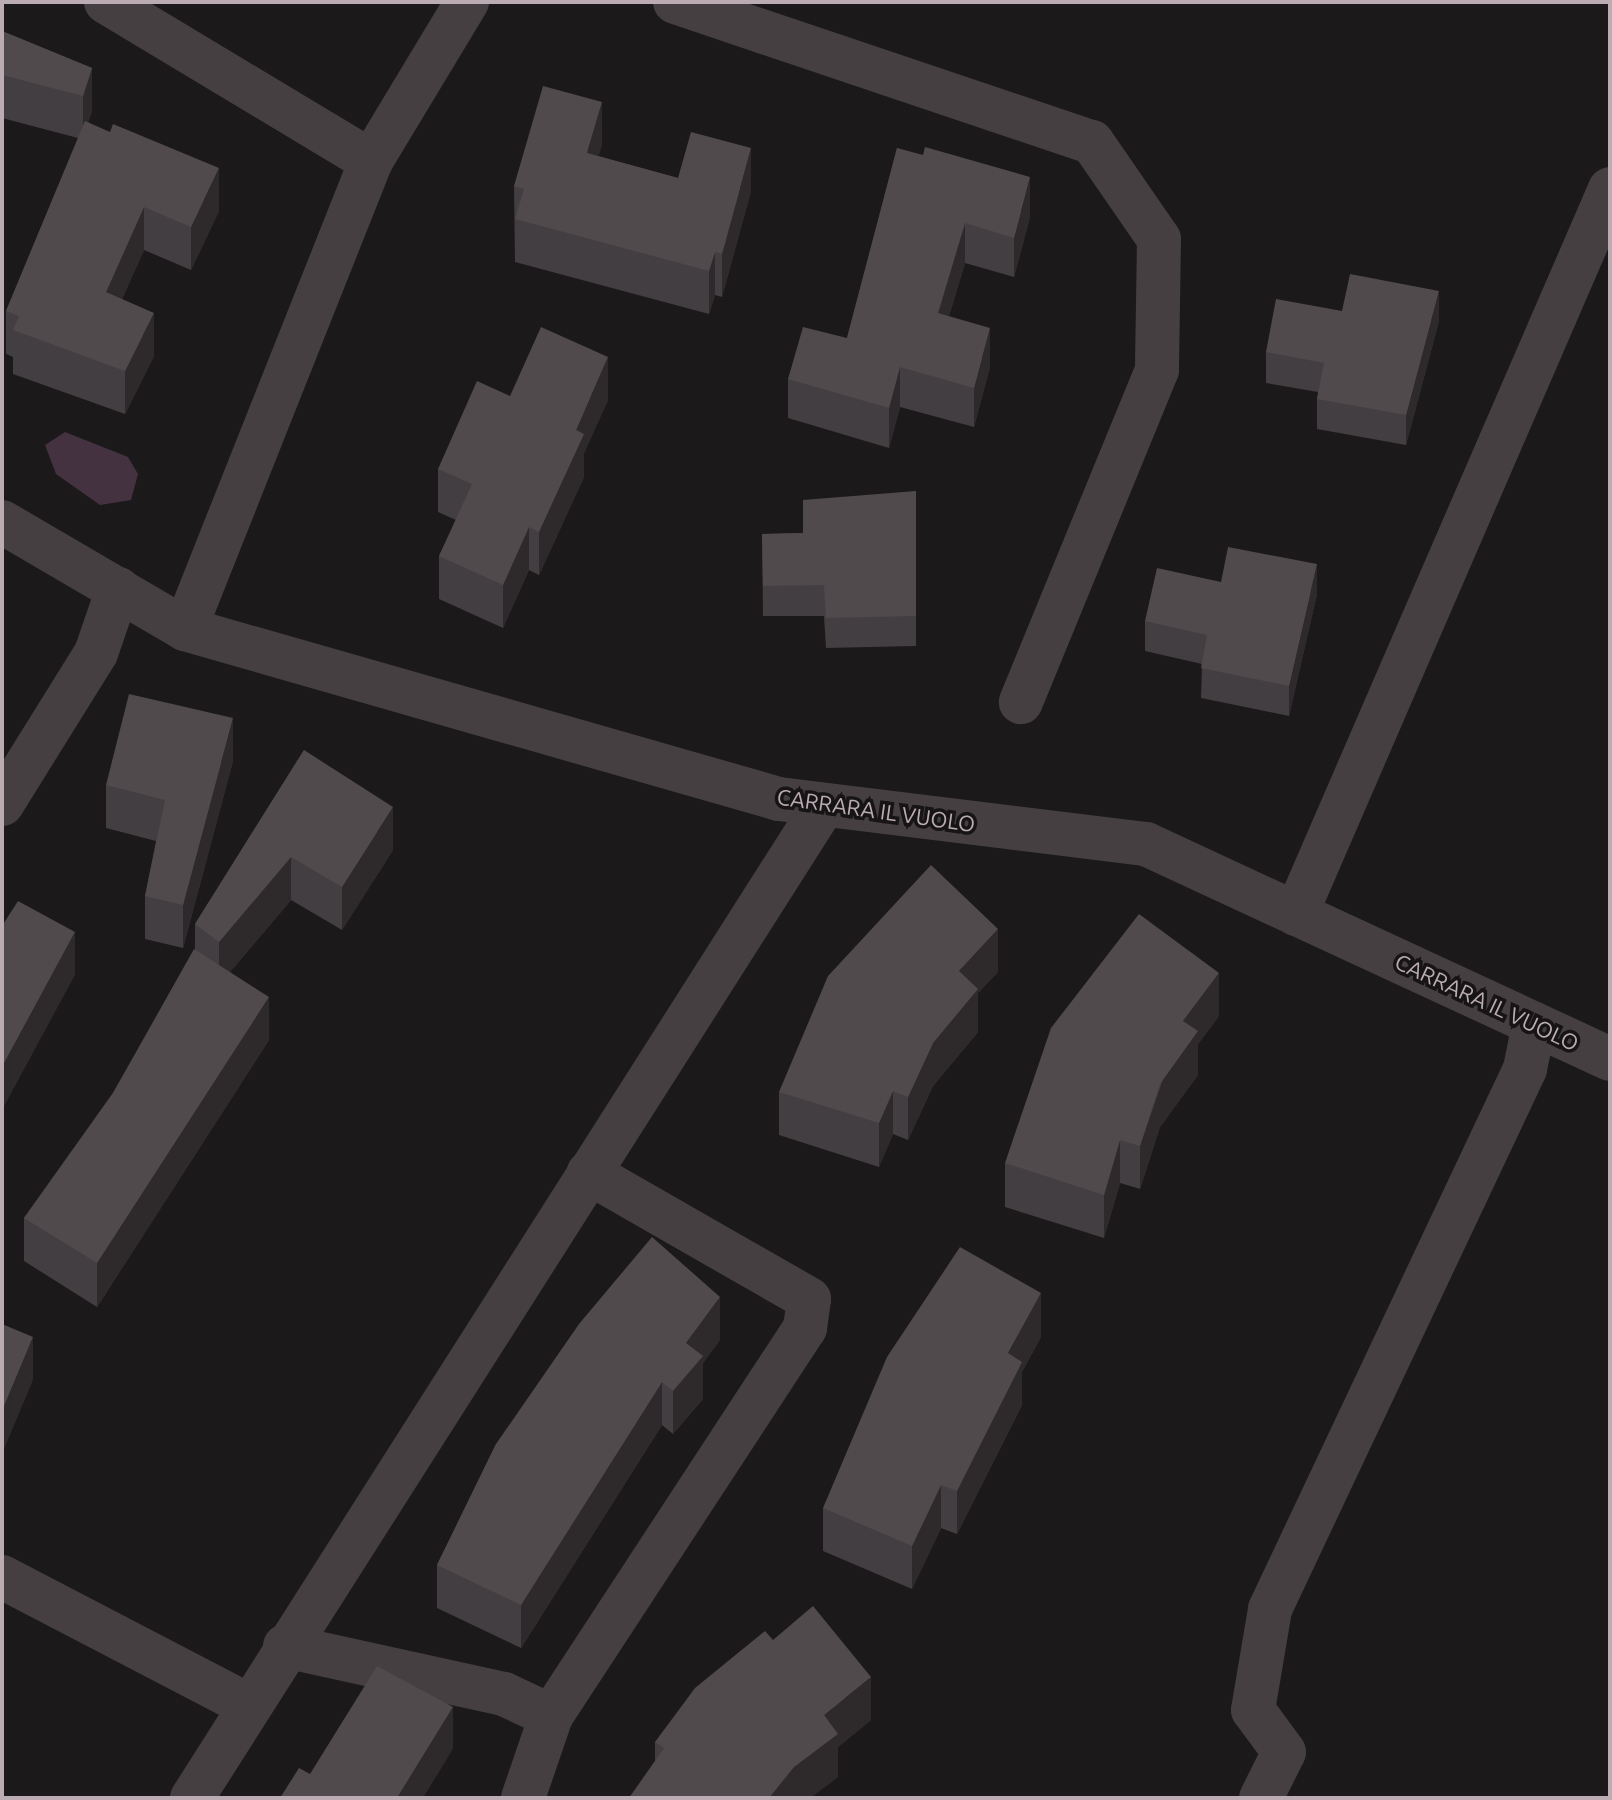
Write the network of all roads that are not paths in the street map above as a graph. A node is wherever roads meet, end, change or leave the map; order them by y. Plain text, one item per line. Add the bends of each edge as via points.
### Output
1 (106, 2) edge
2 (467, 2) edge
3 (675, 2) edge
4 (371, 161) junction
5 (1610, 189) edge
6 (2, 522) edge
7 (118, 589) junction
8 (185, 629) junction
9 (1021, 702) dead end
10 (2, 804) edge
11 (824, 805) junction
12 (1296, 914) junction
13 (1534, 1024) junction
14 (1610, 1059) edge
15 (589, 1173) junction
16 (2, 1577) edge
17 (285, 1646) junction
18 (248, 1705) junction
19 (551, 1716) junction
20 (192, 1798) edge
21 (523, 1798) edge
22 (1261, 1798) edge

1 - 4 street
2 - 4 street
3 - 9 street via 1092,142 1159,239 1157,370
4 - 8 street
5 - 12 street
6 - 7 street, CARRARA IL VUOLO
7 - 8 street, CARRARA IL VUOLO
7 - 10 street via 96,653
8 - 11 street, CARRARA IL VUOLO via 779,799
11 - 12 street, CARRARA IL VUOLO via 1146,844
11 - 15 street
12 - 13 street, CARRARA IL VUOLO
13 - 14 street, CARRARA IL VUOLO
13 - 22 street via 1525,1069 1270,1609 1253,1710 1284,1752
15 - 17 street
15 - 19 street via 809,1299 805,1328
16 - 18 street
17 - 18 street
17 - 19 street via 504,1694
18 - 20 street
19 - 21 street

